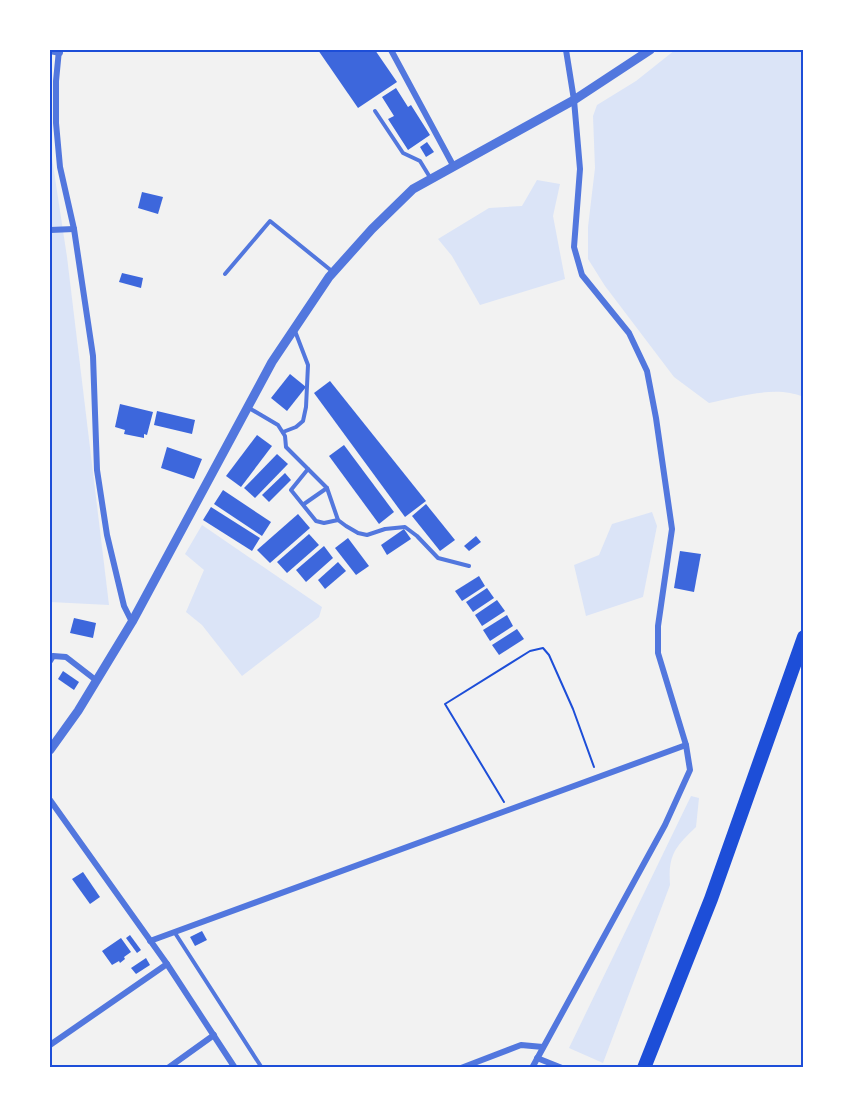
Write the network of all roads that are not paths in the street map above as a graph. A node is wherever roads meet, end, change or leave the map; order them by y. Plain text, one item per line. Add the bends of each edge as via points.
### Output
1 (391, 50) edge
2 (566, 50) edge
3 (650, 50) edge
4 (50, 51) edge
5 (61, 51) edge
6 (574, 100) junction
7 (375, 111) dead end
8 (454, 167) junction
9 (431, 179) junction
10 (74, 229) junction
11 (50, 230) edge
12 (333, 272) junction
13 (225, 274) dead end
14 (294, 329) junction
15 (248, 408) junction
16 (283, 432) junction
17 (308, 469) junction
18 (327, 488) junction
19 (304, 504) junction
20 (338, 520) junction
21 (468, 566) dead end
22 (132, 622) junction
23 (804, 637) edge
24 (50, 661) edge
25 (97, 681) junction
26 (686, 745) junction
27 (50, 750) edge
28 (50, 800) edge
29 (174, 933) junction
30 (150, 941) junction
31 (166, 964) junction
32 (214, 1035) junction
33 (50, 1045) edge
34 (543, 1047) junction
35 (537, 1058) junction
36 (168, 1068) edge
37 (235, 1068) edge
38 (262, 1068) edge
39 (461, 1068) edge
40 (532, 1068) edge
41 (562, 1068) edge
42 (644, 1068) edge

1 - 8 street
2 - 6 street
3 - 6 street
4 - 5 street
5 - 10 street via 56,123 60,167
6 - 8 street
6 - 26 street via 580,169 574,247 582,275 629,333 646,371 656,418 672,530 658,626 658,653
7 - 9 lane via 403,153 420,161
8 - 9 street
9 - 12 street via 413,189
10 - 11 street
10 - 22 street via 93,356 97,470 106,535 124,606
12 - 13 lane via 270,221
12 - 14 street
14 - 15 street
14 - 16 lane via 308,365 306,407 303,421
15 - 16 lane via 279,425
15 - 22 street
16 - 17 lane via 286,447
17 - 18 lane
17 - 19 lane via 291,490
18 - 19 lane
18 - 20 lane
19 - 20 lane via 316,521
20 - 21 lane via 367,535 405,527 438,558
22 - 25 street
23 - 42 highway via 711,899
24 - 25 street via 53,656 66,657
25 - 27 street
26 - 29 street
26 - 34 street via 690,770 665,825
28 - 30 street
29 - 30 street
29 - 38 lane
30 - 31 street
31 - 32 street
31 - 33 street
32 - 36 street
32 - 37 street
34 - 35 street
34 - 39 street via 521,1045
35 - 40 street
35 - 41 street

